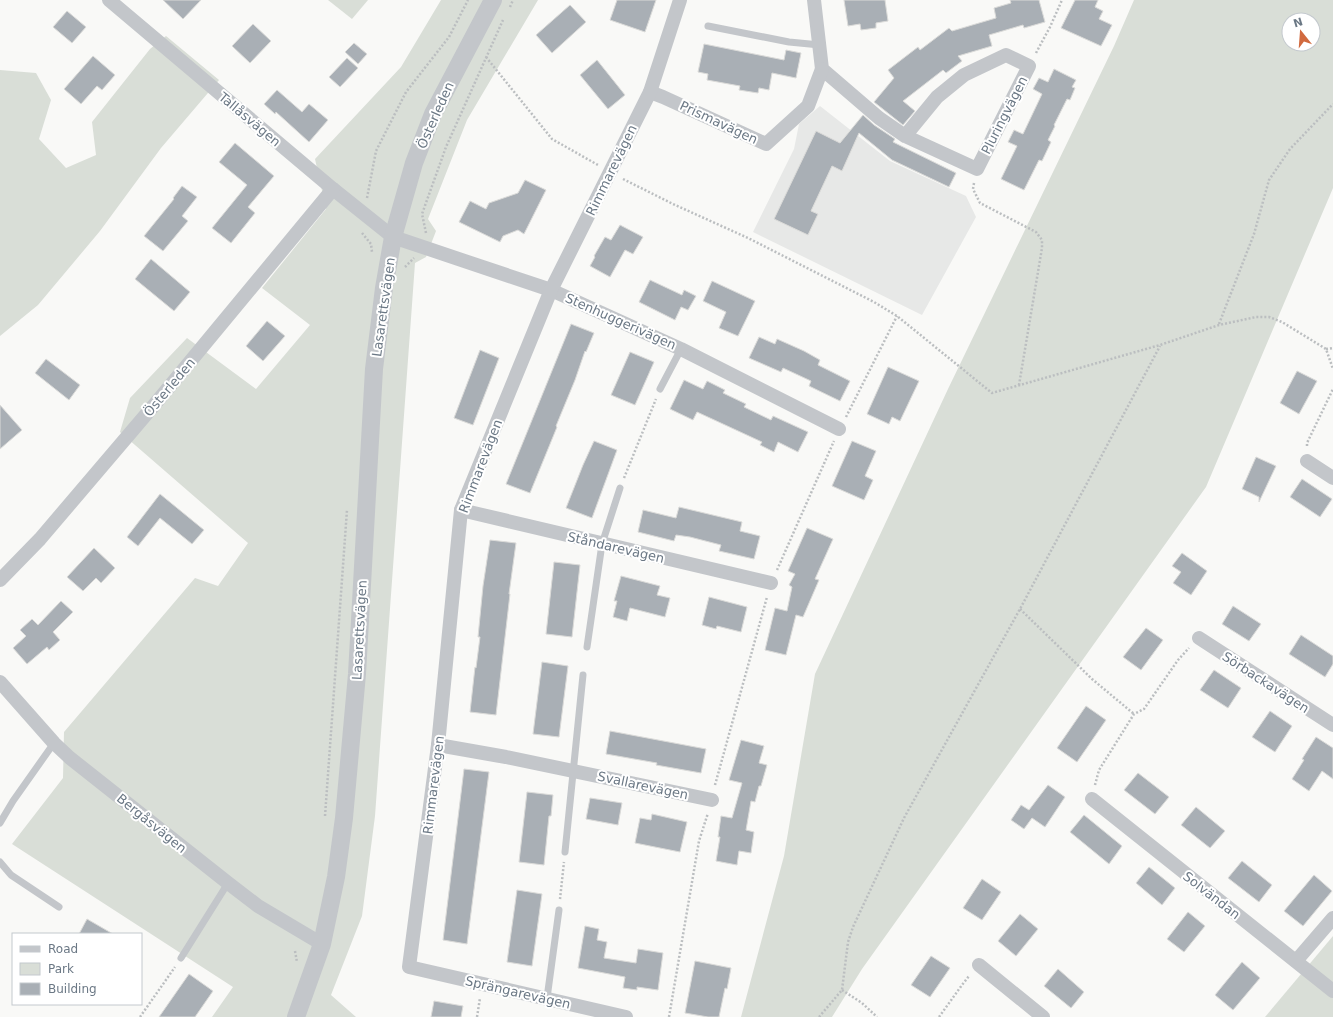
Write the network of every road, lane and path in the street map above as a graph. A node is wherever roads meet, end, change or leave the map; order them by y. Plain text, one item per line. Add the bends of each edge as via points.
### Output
1 (108, 0) edge
2 (468, 0) edge
3 (493, 0) edge
4 (513, 0) edge
5 (680, 0) edge
6 (814, 0) edge
7 (1062, 0) edge
8 (510, 7) dead end
9 (506, 14) dead end
10 (708, 26) dead end
11 (820, 44) junction
12 (486, 57) junction
13 (1029, 66) junction
14 (822, 69) junction
15 (650, 92) junction
16 (1333, 104) edge
17 (905, 136) junction
18 (977, 169) junction
19 (610, 172) junction
20 (333, 189) junction
21 (364, 214) junction
22 (393, 237) junction
23 (422, 247) junction
24 (372, 258) dead end
25 (403, 269) dead end
26 (551, 290) junction
27 (897, 316) junction
28 (1218, 325) junction
29 (1160, 346) junction
30 (1333, 348) edge
31 (682, 349) junction
32 (1326, 349) junction
33 (1333, 370) edge
34 (1019, 385) junction
35 (660, 389) joint
36 (1333, 389) edge
37 (839, 429) junction
38 (1307, 461) joint
39 (1333, 478) edge
40 (620, 488) joint
41 (348, 507) dead end
42 (461, 510) junction
43 (602, 544) junction
44 (0, 580) edge
45 (772, 583) junction
46 (1020, 609) junction
47 (1199, 638) joint
48 (588, 647) dead end
49 (583, 676) dead end
50 (0, 682) edge
51 (1134, 714) junction
52 (1333, 725) edge
53 (54, 743) junction
54 (438, 745) junction
55 (574, 771) junction
56 (1092, 799) joint
57 (712, 800) junction
58 (325, 817) dead end
59 (0, 823) edge
60 (565, 852) joint
61 (0, 862) edge
62 (228, 883) junction
63 (59, 908) dead end
64 (559, 910) joint
65 (1333, 918) edge
66 (322, 944) junction
67 (181, 958) joint
68 (1296, 961) junction
69 (979, 965) joint
70 (409, 967) joint
71 (842, 990) junction
72 (1333, 991) edge
73 (548, 998) junction
74 (140, 1017) edge
75 (296, 1017) edge
76 (626, 1017) edge
77 (669, 1017) edge
78 (819, 1017) edge
79 (877, 1017) edge
80 (939, 1017) edge
81 (1042, 1017) edge

1 - 20 street, Tallåsvägen
2 - 21 path via 449,37 406,92 376,151
3 - 22 street, Österleden via 433,114 414,162
4 - 8 path
5 - 15 street, Rimmarevägen
6 - 11 street
7 - 13 path
9 - 12 path
10 - 11 lane via 789,42
11 - 14 street
12 - 19 path via 552,139
12 - 23 path via 446,147 422,214 426,235
13 - 17 street, Pluringvägen via 1006,55 964,75 937,97
13 - 18 street, Pluringvägen
14 - 15 street, Prismavägen via 808,106 766,144
14 - 17 street, Pluringvägen via 879,118
15 - 19 street, Rimmarevägen
16 - 28 path via 1290,149 1269,180 1254,234
17 - 18 street, Pluringvägen
18 - 34 path via 973,189 980,203 1036,232 1042,240
19 - 26 street, Rimmarevägen
19 - 27 path via 755,241
20 - 21 street, Tallåsvägen
20 - 44 street, Österleden via 155,404 40,539
21 - 22 street, Tallåsvägen
21 - 24 path via 362,233 372,244
22 - 23 street, Stenhuggerivägen
22 - 66 street, Lasarettsvägen via 374,369 357,674 344,818 336,877
23 - 25 path via 418,255
23 - 26 street, Stenhuggerivägen
26 - 31 street, Stenhuggerivägen
26 - 42 street, Rimmarevägen
27 - 34 path via 992,393
27 - 37 path
28 - 29 path
28 - 32 path via 1256,317 1270,317
29 - 34 path
29 - 46 path
30 - 32 path
31 - 35 lane
31 - 37 street, Stenhuggerivägen
32 - 33 path
35 - 40 path
36 - 38 path via 1307,443
37 - 45 path
38 - 39 street
40 - 43 lane
41 - 58 path
42 - 43 street, Ståndarevägen
42 - 54 street, Rimmarevägen
43 - 45 street, Ståndarevägen
43 - 48 lane
45 - 57 path
46 - 51 path via 1092,679
46 - 71 path via 900,824 853,927 848,942
47 - 51 path via 1178,660 1144,709
47 - 52 street, Sörbackavägen
49 - 55 lane
50 - 53 street, Bergåsvägen
51 - 56 path via 1099,770
53 - 59 lane
53 - 62 street, Bergåsvägen
54 - 55 street, Svallarevägen
54 - 70 street, Rimmarevägen
55 - 57 street, Svallarevägen
55 - 60 lane
56 - 68 street, Solvändan
57 - 77 path via 699,841
60 - 64 path
61 - 63 lane via 11,875
62 - 66 street, Bergåsvägen via 258,906
62 - 67 lane
64 - 73 lane
65 - 68 street
66 - 75 street, Lasarettsvägen
67 - 74 path
68 - 72 street, Solvändan
69 - 80 path
69 - 81 street
70 - 73 street, Sprängarevägen
71 - 78 path
71 - 79 path
73 - 76 street, Sprängarevägen

